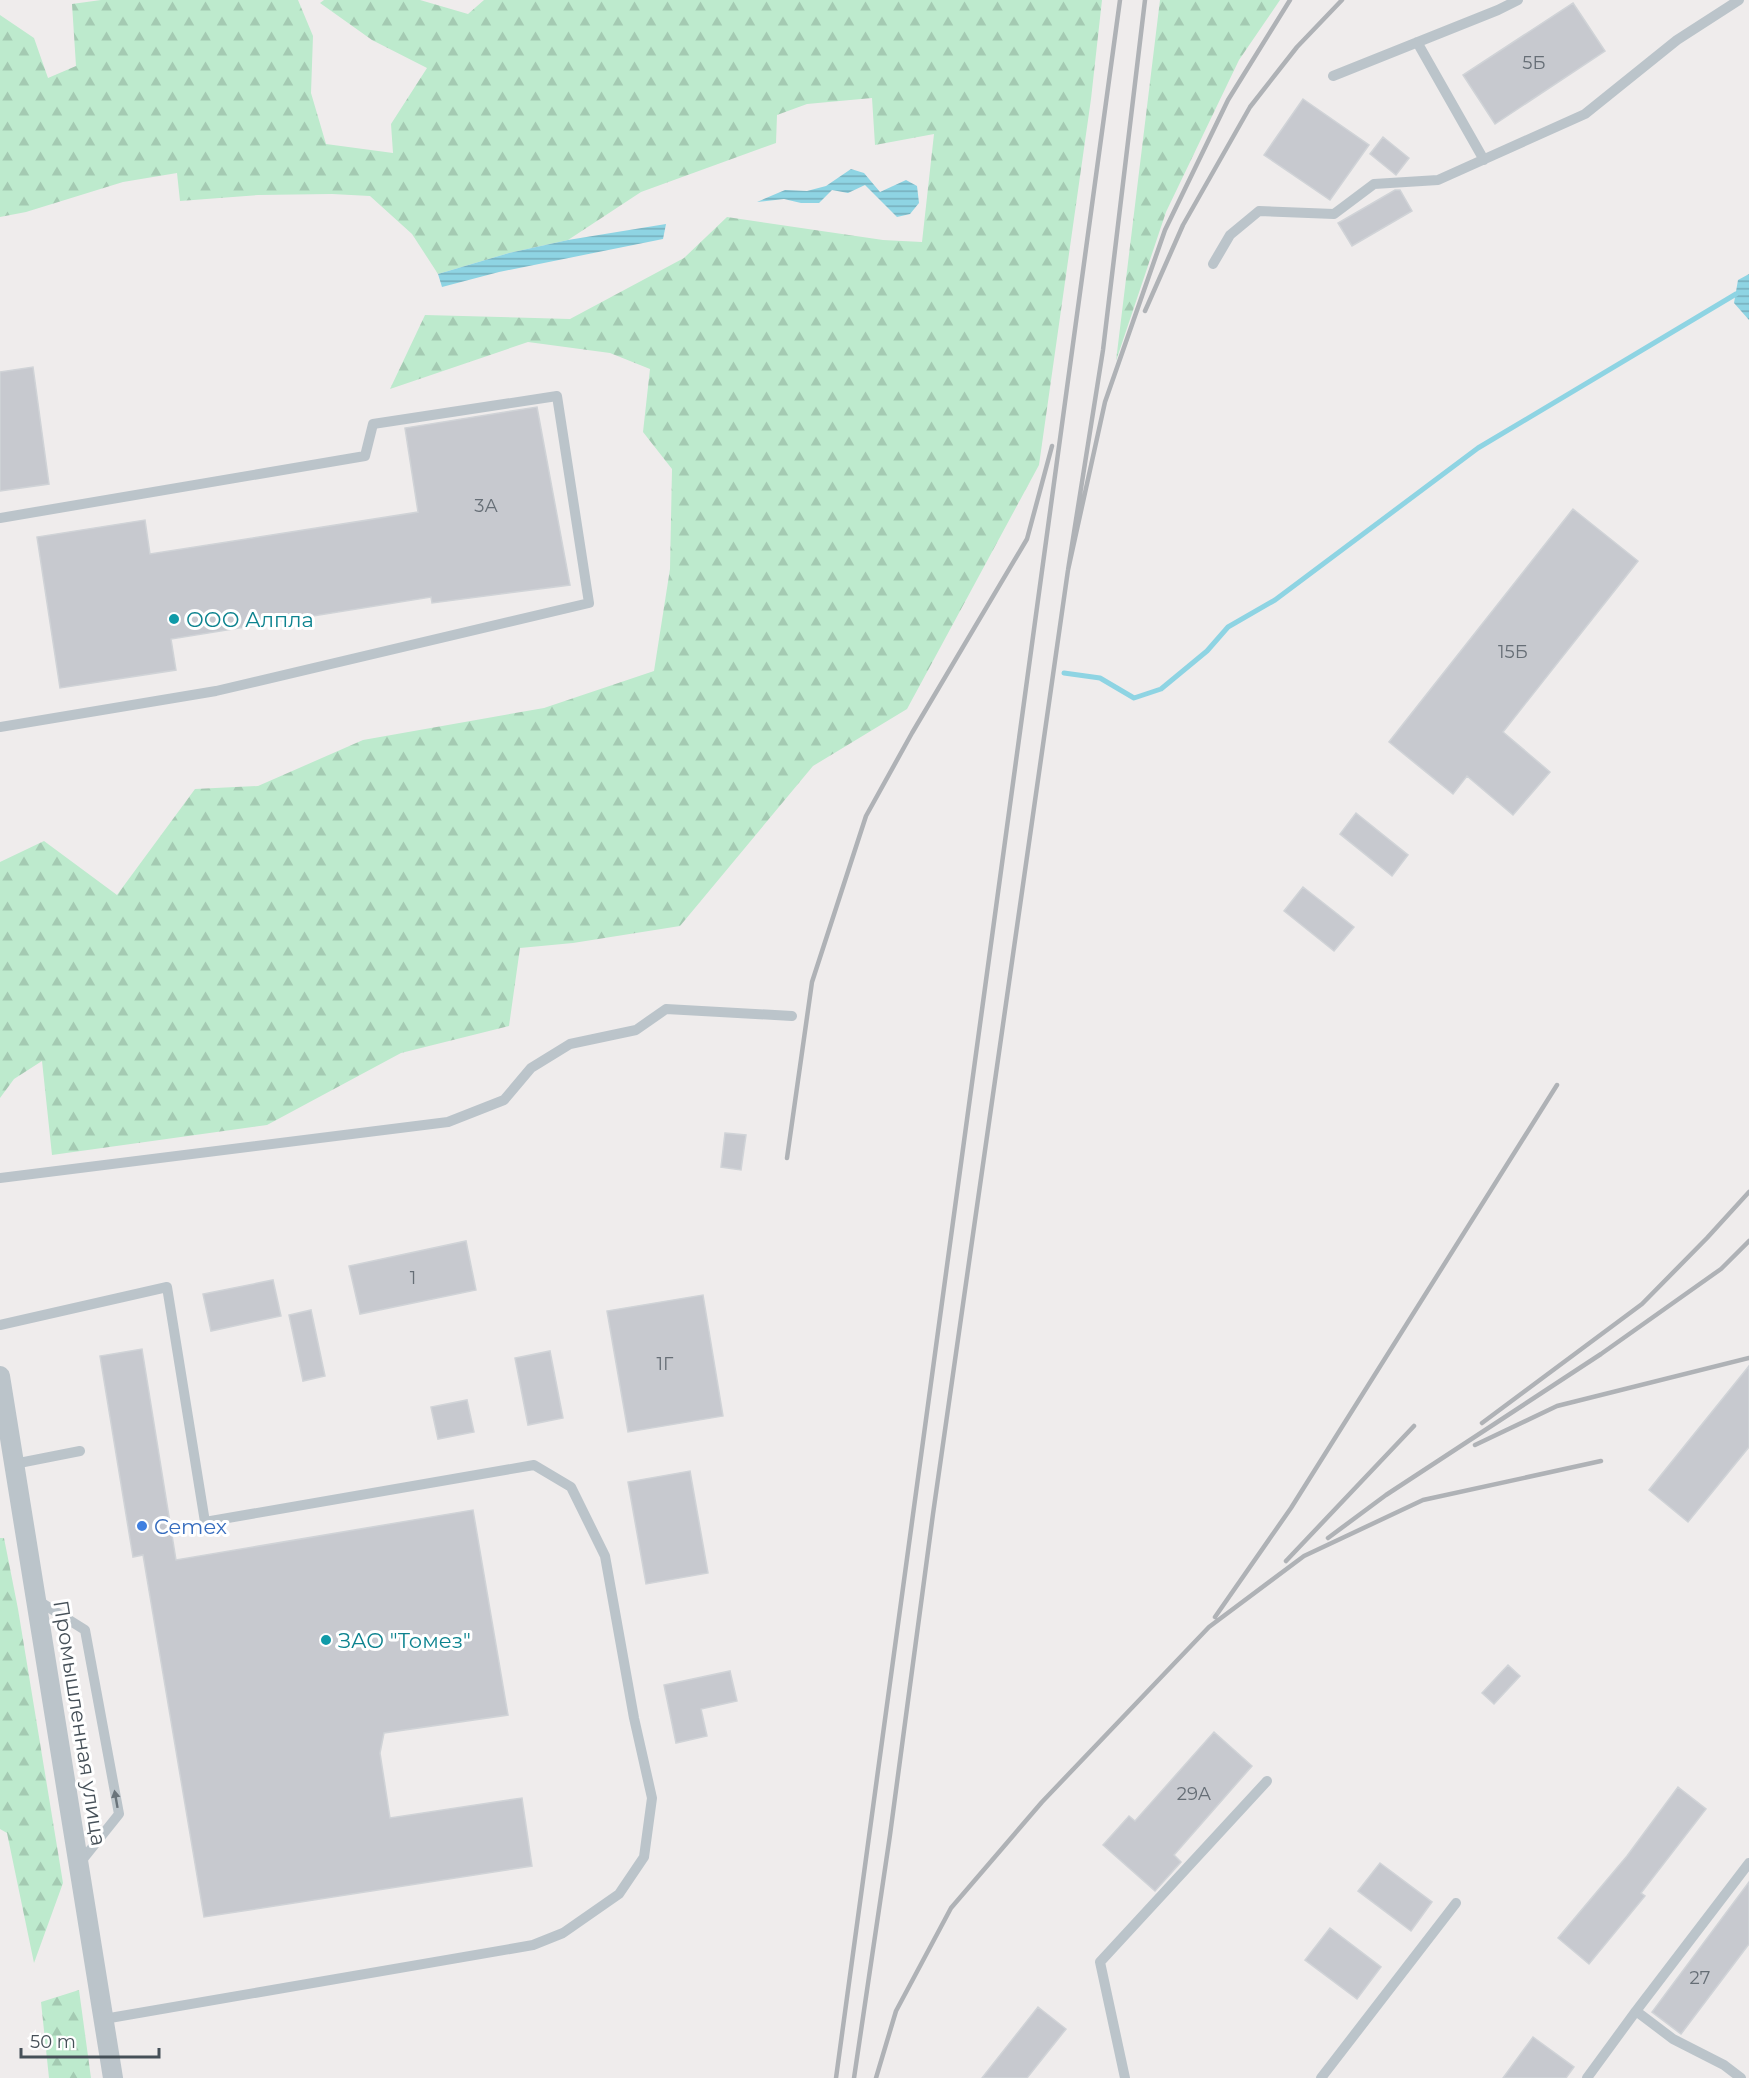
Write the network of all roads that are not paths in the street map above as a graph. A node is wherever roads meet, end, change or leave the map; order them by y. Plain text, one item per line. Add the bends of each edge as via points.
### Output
1 (1518, 0) edge
2 (1738, 0) edge
3 (1417, 42) junction
4 (1333, 76) dead end
5 (1484, 160) junction
6 (1213, 264) dead end
7 (0, 518) edge
8 (0, 727) edge
9 (792, 1016) dead end
10 (0, 1178) edge
11 (0, 1325) edge
12 (0, 1376) edge
13 (80, 1451) dead end
14 (14, 1464) junction
15 (36, 1600) junction
16 (1267, 1781) dead end
17 (1749, 1863) edge
18 (79, 1864) junction
19 (1456, 1903) dead end
20 (1636, 2011) junction
21 (104, 2019) junction
22 (113, 2078) edge
23 (1125, 2078) edge
24 (1321, 2078) edge
25 (1587, 2078) edge
26 (1741, 2078) edge

1 - 3 lane
2 - 5 lane via 1677,39 1585,114
3 - 4 lane
3 - 5 lane
5 - 6 lane via 1438,180 1374,184 1334,214 1259,211 1230,235
7 - 8 lane via 365,456 373,424 557,396 589,603 216,691
9 - 10 lane via 666,1009 636,1030 570,1044 531,1068 504,1100 448,1122
11 - 21 lane via 167,1287 205,1522 534,1465 571,1487 605,1556 651,1798 644,1857 619,1894 563,1933 533,1945
12 - 14 street, Промышленная улица
13 - 14 lane
14 - 15 street, Промышленная улица
15 - 18 street, Промышленная улица
18 -> 15 lane via 119,1814 85,1630
16 - 23 lane via 1100,1962
17 - 20 lane
18 - 21 street, Промышленная улица
19 - 24 lane
20 - 25 lane
20 - 26 lane via 1672,2039
21 - 22 street, Промышленная улица

